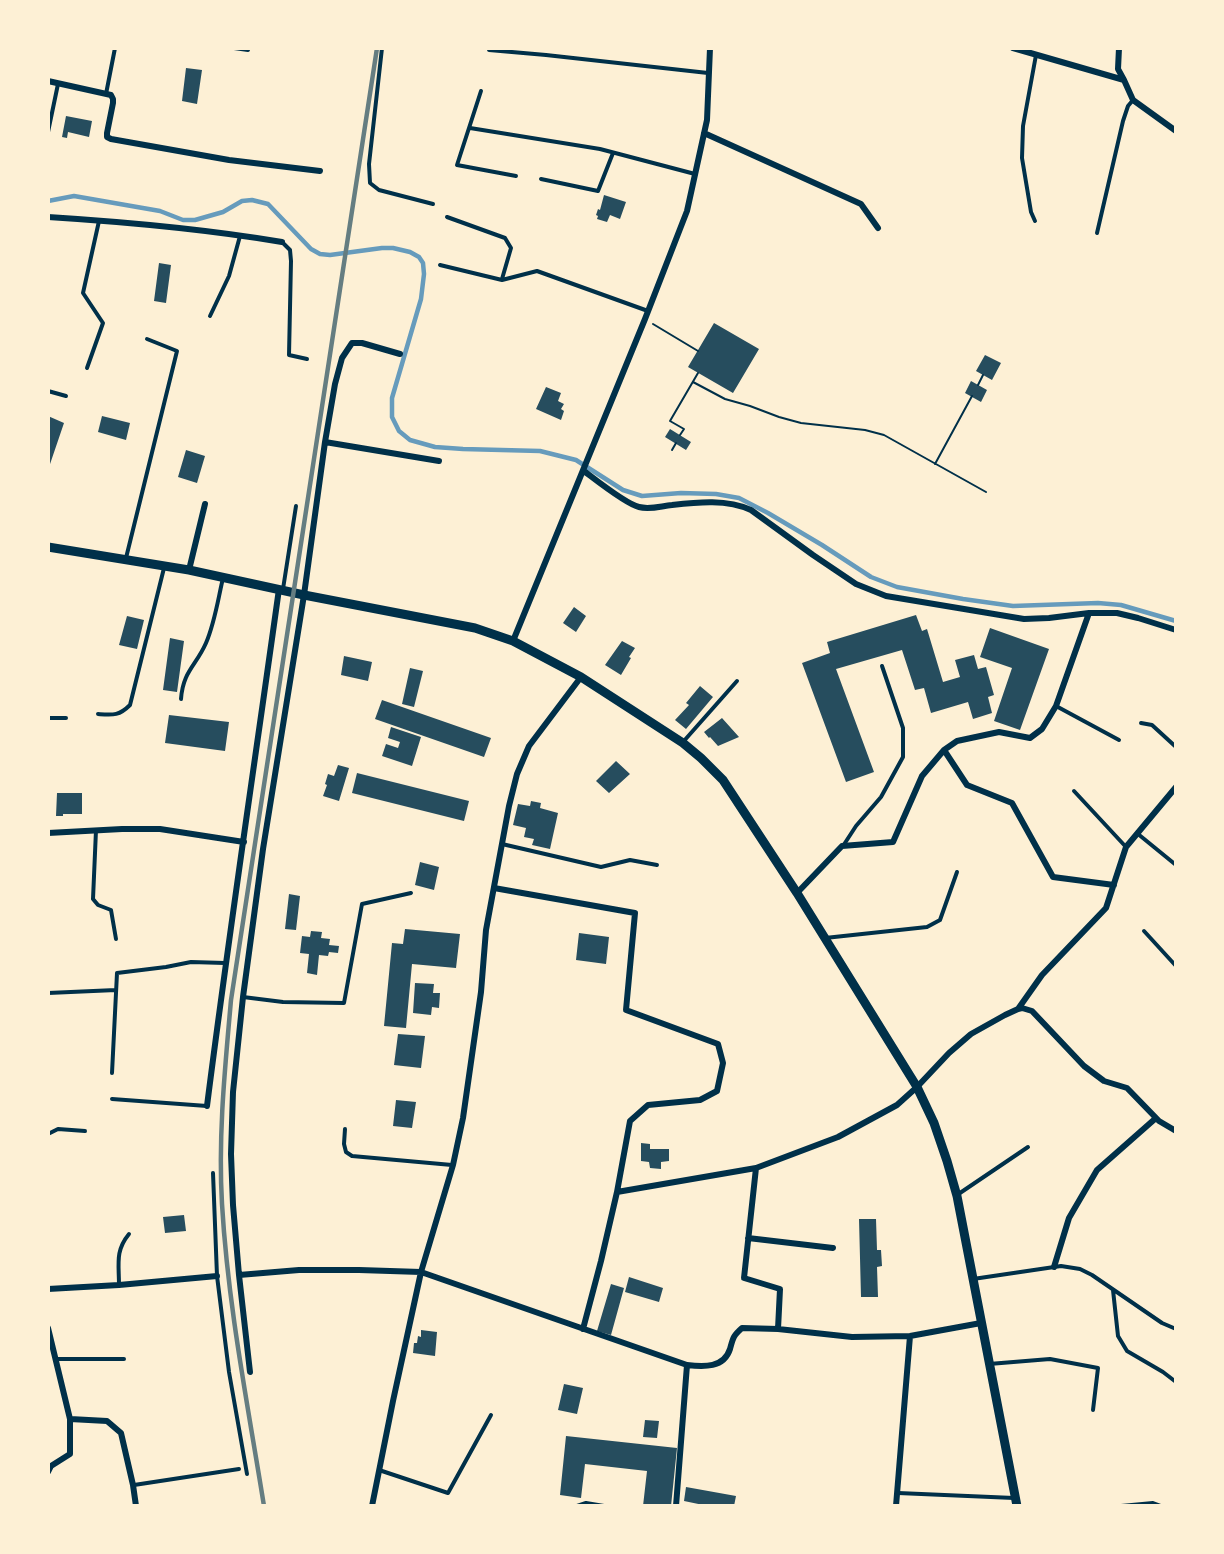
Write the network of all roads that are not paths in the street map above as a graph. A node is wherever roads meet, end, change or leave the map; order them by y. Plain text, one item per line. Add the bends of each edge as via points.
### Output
1 (115, 48) edge
2 (234, 48) edge
3 (382, 48) edge
4 (710, 48) edge
5 (1013, 48) edge
6 (1119, 48) edge
7 (248, 50) dead end
8 (489, 51) dead end
9 (1036, 55) junction
10 (709, 73) junction
11 (1124, 80) junction
12 (48, 81) edge
13 (58, 84) junction
14 (481, 91) dead end
15 (105, 94) junction
16 (1133, 99) junction
17 (470, 129) junction
18 (1176, 131) edge
19 (48, 132) edge
20 (704, 133) junction
21 (613, 153) junction
22 (320, 171) dead end
23 (695, 174) junction
24 (516, 176) dead end
25 (541, 179) dead end
26 (433, 204) dead end
27 (48, 217) edge
28 (447, 217) dead end
29 (1035, 220) dead end
30 (99, 221) junction
31 (878, 228) dead end
32 (1097, 233) dead end
33 (241, 235) junction
34 (282, 242) joint
35 (440, 265) dead end
36 (502, 280) junction
37 (648, 312) junction
38 (210, 316) dead end
39 (147, 339) dead end
40 (400, 354) dead end
41 (307, 359) dead end
42 (87, 368) dead end
43 (48, 391) edge
44 (66, 396) dead end
45 (325, 442) junction
46 (439, 461) dead end
47 (584, 470) junction
48 (205, 504) dead end
49 (296, 506) dead end
50 (48, 547) edge
51 (126, 558) junction
52 (164, 565) junction
53 (189, 570) junction
54 (223, 577) junction
55 (281, 589) junction
56 (304, 595) junction
57 (1089, 613) junction
58 (1176, 630) edge
59 (513, 641) junction
60 (882, 666) dead end
61 (580, 677) junction
62 (737, 681) dead end
63 (181, 699) dead end
64 (1056, 706) junction
65 (98, 714) dead end
66 (48, 718) edge
67 (66, 718) dead end
68 (1142, 723) dead end
69 (1119, 741) dead end
70 (682, 743) junction
71 (1176, 747) edge
72 (944, 750) junction
73 (1175, 790) edge
74 (1074, 791) dead end
75 (96, 830) junction
76 (48, 833) edge
77 (1137, 834) junction
78 (244, 842) junction
79 (501, 844) junction
80 (842, 846) junction
81 (1126, 847) junction
82 (657, 865) dead end
83 (1176, 865) edge
84 (957, 872) dead end
85 (1113, 885) junction
86 (494, 888) junction
87 (411, 893) dead end
88 (797, 893) junction
89 (1144, 931) dead end
90 (825, 938) junction
91 (116, 939) dead end
92 (225, 963) junction
93 (1176, 966) edge
94 (116, 990) junction
95 (48, 993) edge
96 (243, 997) junction
97 (1018, 1009) junction
98 (112, 1073) dead end
99 (917, 1087) junction
100 (112, 1099) dead end
101 (207, 1106) joint
102 (1156, 1118) junction
103 (345, 1129) dead end
104 (85, 1131) dead end
105 (1176, 1131) edge
106 (48, 1134) edge
107 (1028, 1147) dead end
108 (453, 1165) junction
109 (756, 1168) junction
110 (213, 1173) dead end
111 (617, 1192) junction
112 (957, 1196) junction
113 (129, 1234) dead end
114 (748, 1238) junction
115 (833, 1248) dead end
116 (1054, 1267) junction
117 (421, 1272) junction
118 (238, 1275) junction
119 (217, 1276) junction
120 (972, 1279) junction
121 (119, 1285) junction
122 (48, 1289) edge
123 (1113, 1289) junction
124 (981, 1323) junction
125 (48, 1328) edge
126 (583, 1329) junction
127 (778, 1329) junction
128 (1176, 1329) edge
129 (910, 1336) junction
130 (56, 1359) junction
131 (124, 1359) dead end
132 (989, 1364) junction
133 (687, 1365) junction
134 (250, 1372) dead end
135 (1176, 1382) edge
136 (1093, 1410) dead end
137 (491, 1415) dead end
138 (70, 1419) junction
139 (239, 1469) dead end
140 (379, 1470) junction
141 (48, 1472) edge
142 (247, 1474) dead end
143 (133, 1485) junction
144 (898, 1493) junction
145 (1016, 1502) edge
146 (136, 1506) edge
147 (372, 1506) edge
148 (577, 1506) edge
149 (604, 1506) edge
150 (676, 1506) edge
151 (896, 1506) edge
152 (1121, 1506) edge
153 (1161, 1506) edge

1 - 15 lane
2 - 7 lane
3 - 26 lane via 370,183 379,190
4 - 10 street
5 - 9 street
6 - 11 street via 1118,69
8 - 10 lane
9 - 11 street
9 - 29 lane via 1023,126 1022,158
10 - 20 street
11 - 16 street
12 - 13 street
13 - 15 street
13 - 19 lane
14 - 17 lane
15 - 22 street via 113,99 107,133 111,139
16 - 18 street
16 - 32 lane via 1123,121
17 - 21 lane
17 - 24 lane via 458,165
20 - 23 street
20 - 31 street via 861,204
21 - 23 lane
21 - 25 lane via 598,191
23 - 37 street via 687,211
27 - 30 street
28 - 36 lane via 505,238 511,248
30 - 33 street
30 - 42 lane via 83,293 103,323
33 - 34 street
33 - 38 lane via 229,276
34 - 41 lane via 290,250 291,261 289,355
35 - 36 lane
36 - 37 lane via 537,271
37 - 47 street
39 - 51 lane via 177,351
40 - 45 street via 352,343 342,358
43 - 44 lane
45 - 46 street
45 - 56 street
47 - 57 street via 636,507 696,502 744,507 856,584 886,596 1024,619
47 - 59 street
48 - 53 street
49 - 55 lane
50 - 51 street
51 - 52 street
52 - 53 street
52 - 65 lane via 130,705 123,712
53 - 54 street
54 - 55 street
54 - 63 lane via 207,640 185,677
55 - 56 street
55 - 78 street
56 - 59 street via 475,628
56 - 96 street
57 - 58 street via 1117,613
57 - 64 street
59 - 61 street
60 - 80 lane via 903,728 903,757 881,797
61 - 70 street
61 - 79 street via 529,746 517,774
62 - 70 lane
64 - 69 lane
64 - 72 street via 1042,729 1030,738 999,732 957,741
66 - 67 lane
68 - 71 lane via 1152,725
70 - 88 street via 723,780
72 - 80 street via 922,776 893,842
72 - 85 street via 967,785 1012,803 1053,877
73 - 77 street
74 - 81 lane
75 - 76 street
75 - 78 street via 160,829
75 - 91 lane via 93,899 111,910
77 - 81 street
77 - 83 lane
78 - 92 street
79 - 82 lane via 601,867 630,860
79 - 86 street
80 - 88 street
81 - 85 street
84 - 90 lane via 940,920 927,927
85 - 97 street via 1106,908 1042,975
86 - 108 street via 473,1052
86 - 111 street via 635,913 626,1010 718,1044 723,1064 717,1091 700,1100 648,1105 630,1121
87 - 96 lane via 362,904 344,1003
88 - 90 street
89 - 93 lane
90 - 99 street
92 - 94 lane via 191,962 117,972
92 - 101 street
94 - 95 lane
94 - 98 lane
96 - 118 street via 231,1154
97 - 99 street via 971,1034
97 - 102 street via 1032,1011 1084,1066 1104,1081 1127,1088
99 - 109 street via 897,1105 838,1137
99 - 112 street via 934,1123
100 - 101 lane
102 - 105 street
102 - 116 street via 1097,1170 1069,1218
103 - 108 lane via 346,1152 352,1156
104 - 106 lane via 58,1129
107 - 112 lane
108 - 117 street
109 - 111 street
109 - 114 street
110 - 119 lane
111 - 126 street
112 - 120 street
113 - 121 lane via 119,1254
114 - 115 street
114 - 127 street via 744,1278 780,1289
116 - 120 lane
116 - 123 lane via 1080,1269
117 - 118 street via 299,1270
117 - 126 street
117 - 140 street
118 - 134 street
119 - 121 street
119 - 142 lane
120 - 124 street
121 - 122 street
123 - 128 lane
123 - 135 lane via 1118,1336 1127,1351
124 - 129 street
124 - 132 street
125 - 130 street
126 - 133 street
127 - 129 street via 852,1337
127 - 133 street via 742,1328 734,1335 722,1362
129 - 144 street
130 - 131 lane
130 - 138 street
132 - 136 lane via 1050,1359 1098,1368
132 - 145 street
133 - 150 street
137 - 140 lane via 448,1493
138 - 141 street via 69,1454
138 - 143 street via 107,1421 121,1433
139 - 143 lane
140 - 147 street
143 - 146 street
144 - 145 lane
144 - 151 street
148 - 149 lane
152 - 153 lane

